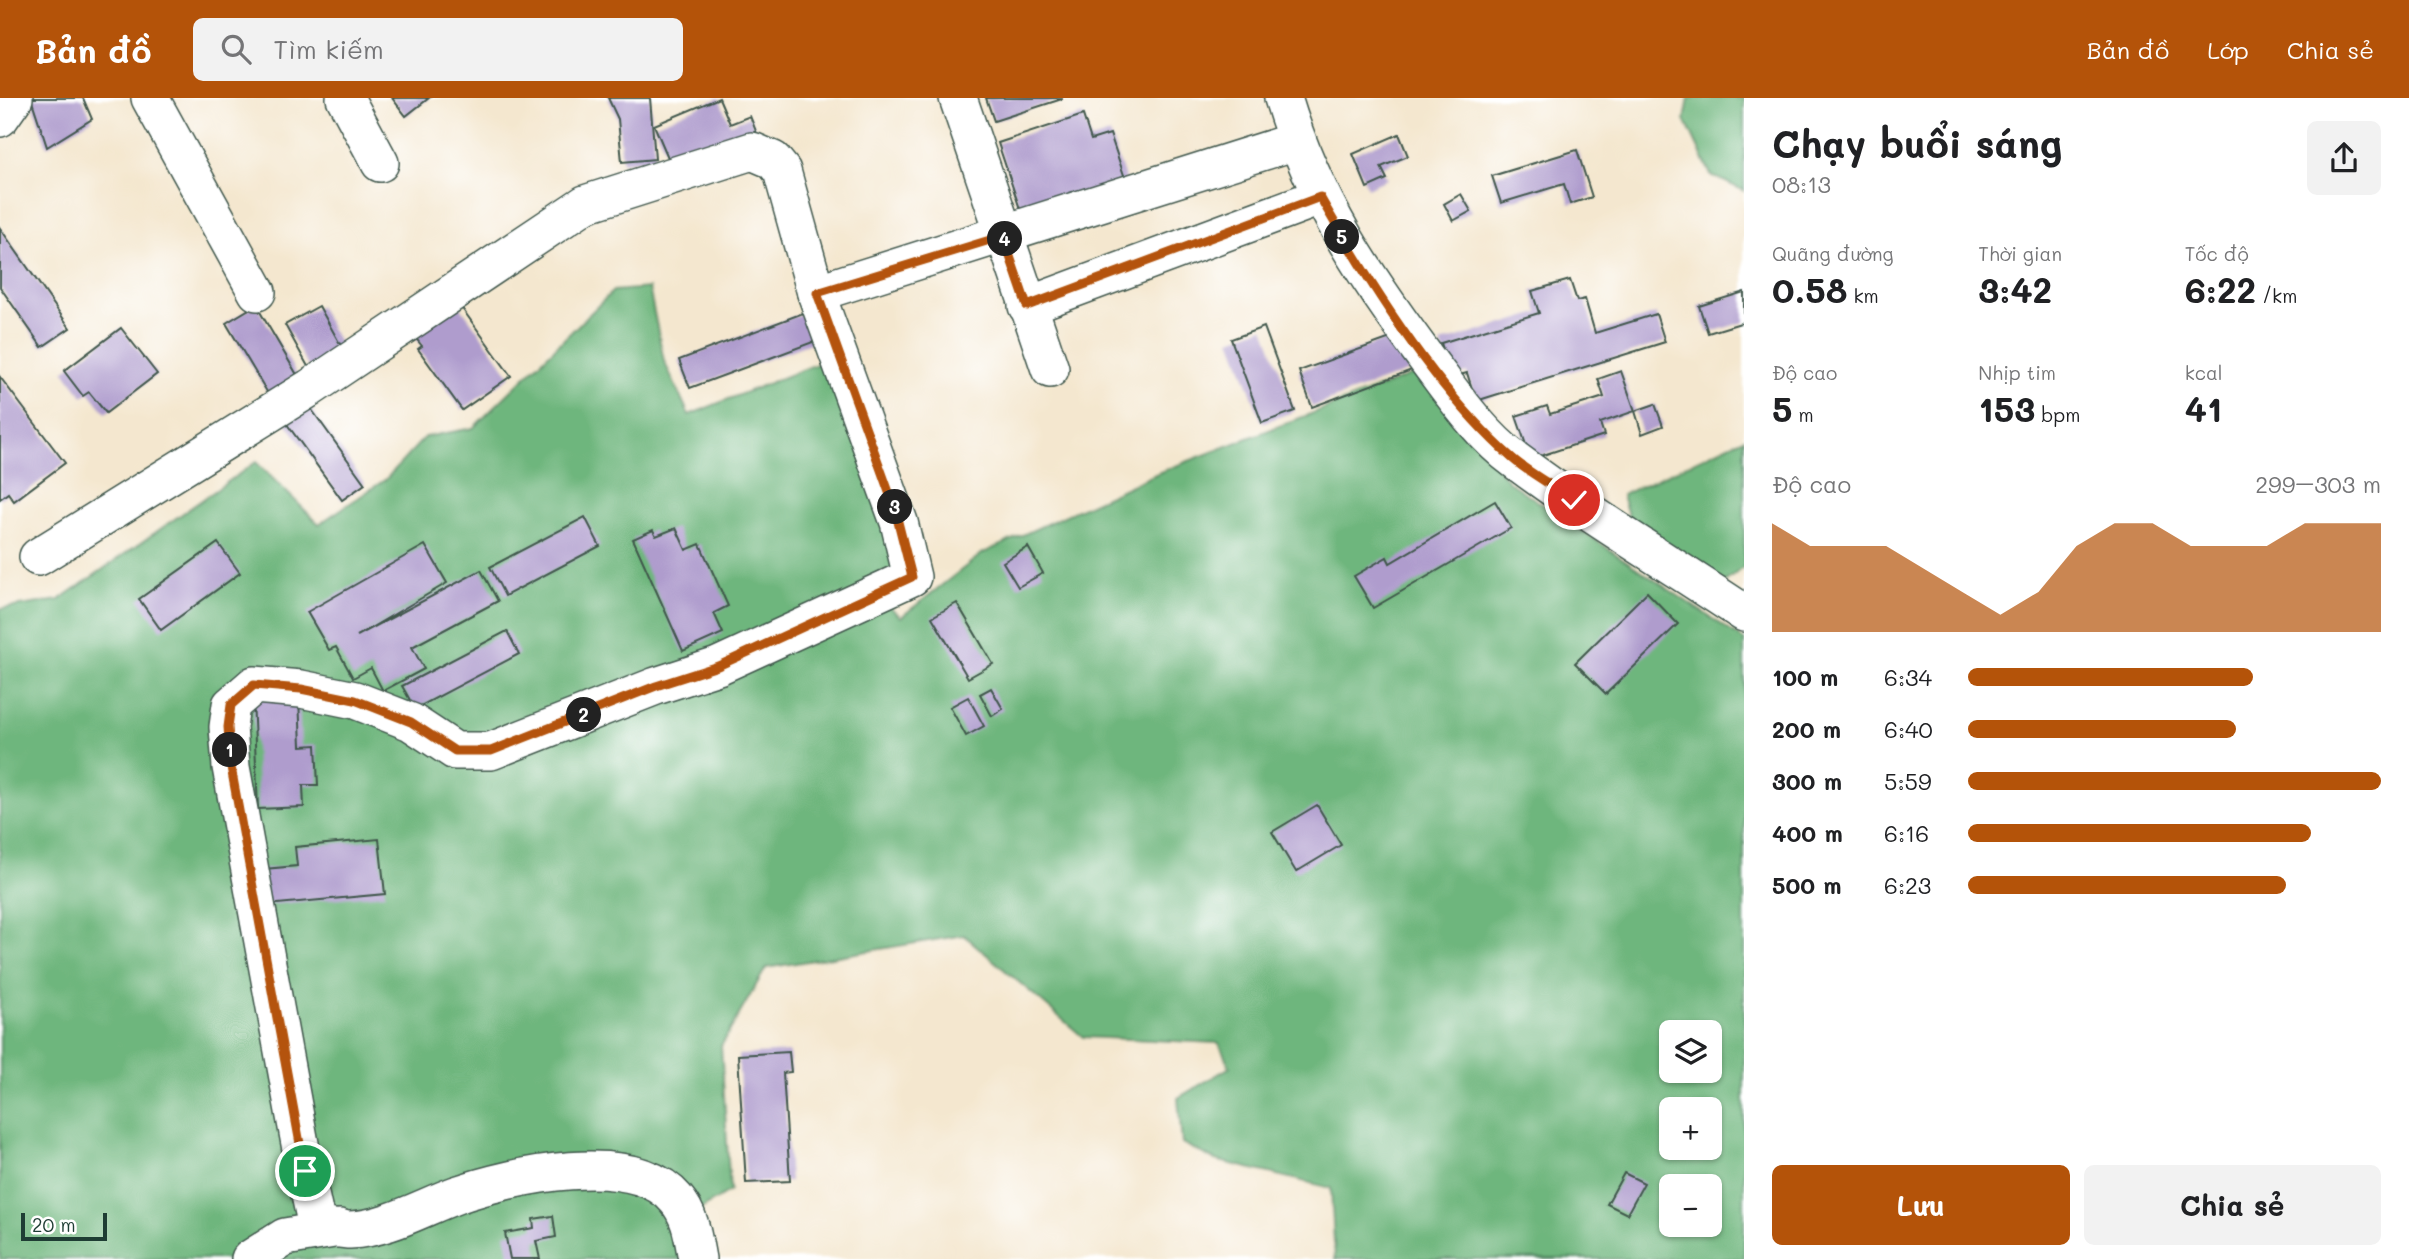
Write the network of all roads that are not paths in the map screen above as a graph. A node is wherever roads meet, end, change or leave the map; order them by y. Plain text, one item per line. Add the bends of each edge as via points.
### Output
1 (14, 98) edge
2 (150, 98) edge
3 (345, 98) edge
4 (958, 98) edge
5 (1283, 98) edge
6 (0, 118) edge
7 (1296, 141) junction
8 (380, 163) dead end
9 (1320, 197) junction
10 (1003, 236) junction
11 (257, 292) dead end
12 (817, 293) junction
13 (1027, 306) junction
14 (1050, 369) dead end
15 (38, 557) dead end
16 (1744, 613) edge
17 (340, 1228) junction
18 (250, 1259) edge
19 (697, 1259) edge

1 - 6 street
2 - 11 street
3 - 8 street
4 - 10 street
5 - 7 street
7 - 9 street
7 - 10 street
9 - 13 street
9 - 16 street via 1395,317 1459,403 1513,459
10 - 12 street
10 - 13 street
12 - 15 street via 782,171 764,154 752,150 585,205 310,388
12 - 17 street via 897,514 912,577 718,666 491,751 455,751 385,710 301,689 254,685 231,705 231,767 305,1171 314,1213 323,1227
13 - 14 street
17 - 18 street via 285,1237
17 - 19 street via 380,1224 459,1194 517,1180 563,1171 606,1171 640,1177 677,1200 691,1225

